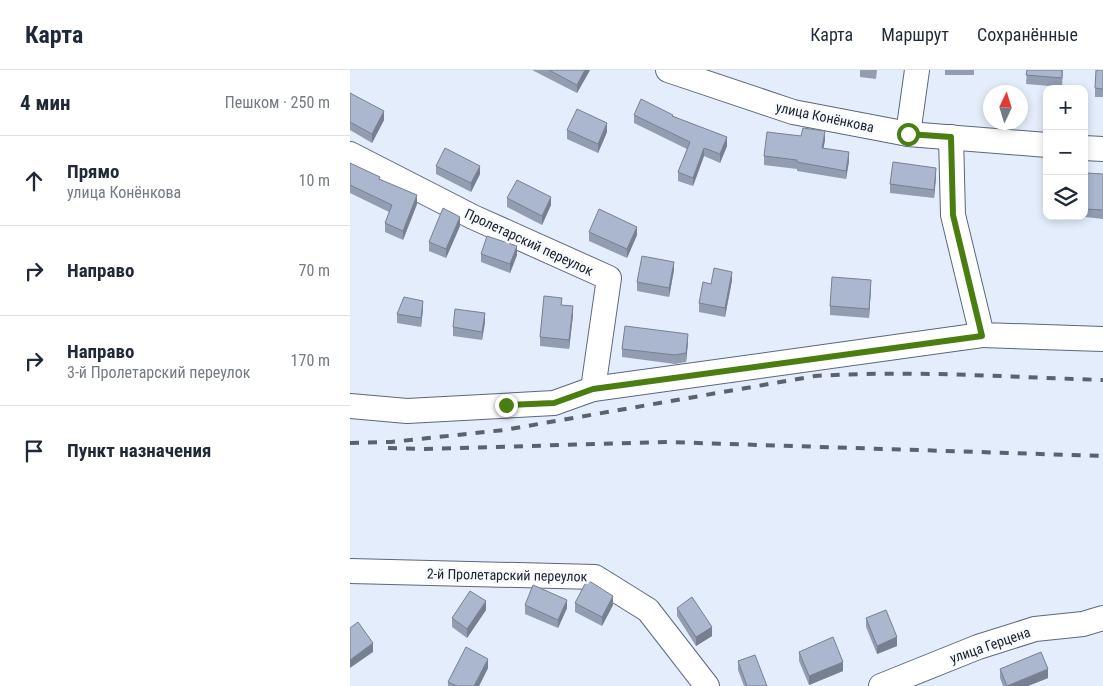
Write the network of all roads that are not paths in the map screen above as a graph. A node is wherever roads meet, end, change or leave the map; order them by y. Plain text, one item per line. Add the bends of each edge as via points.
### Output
1 (668, 70) edge
2 (917, 70) edge
3 (908, 134) junction
4 (951, 137) junction
5 (1043, 145) edge
6 (1088, 148) edge
7 (1103, 149) edge
8 (350, 154) edge
9 (982, 336) junction
10 (1103, 339) edge
11 (593, 389) junction
12 (350, 406) edge
13 (350, 571) edge
14 (1103, 618) edge
15 (706, 686) edge
16 (880, 686) edge

1 - 3 street, улица Конёнкова via 793,112
2 - 3 street
3 - 4 street, улица Конёнкова
4 - 5 street, улица Конёнкова
4 - 9 street via 953,215
6 - 7 street
8 - 11 street, Пролетарский переулок via 473,217 609,278
9 - 10 street
9 - 11 street
11 - 12 street via 554,403 407,411
13 - 15 street, 2-й Пролетарский переулок via 595,577 648,610
14 - 16 street, улица Герцена via 1083,624 1035,629 978,647

